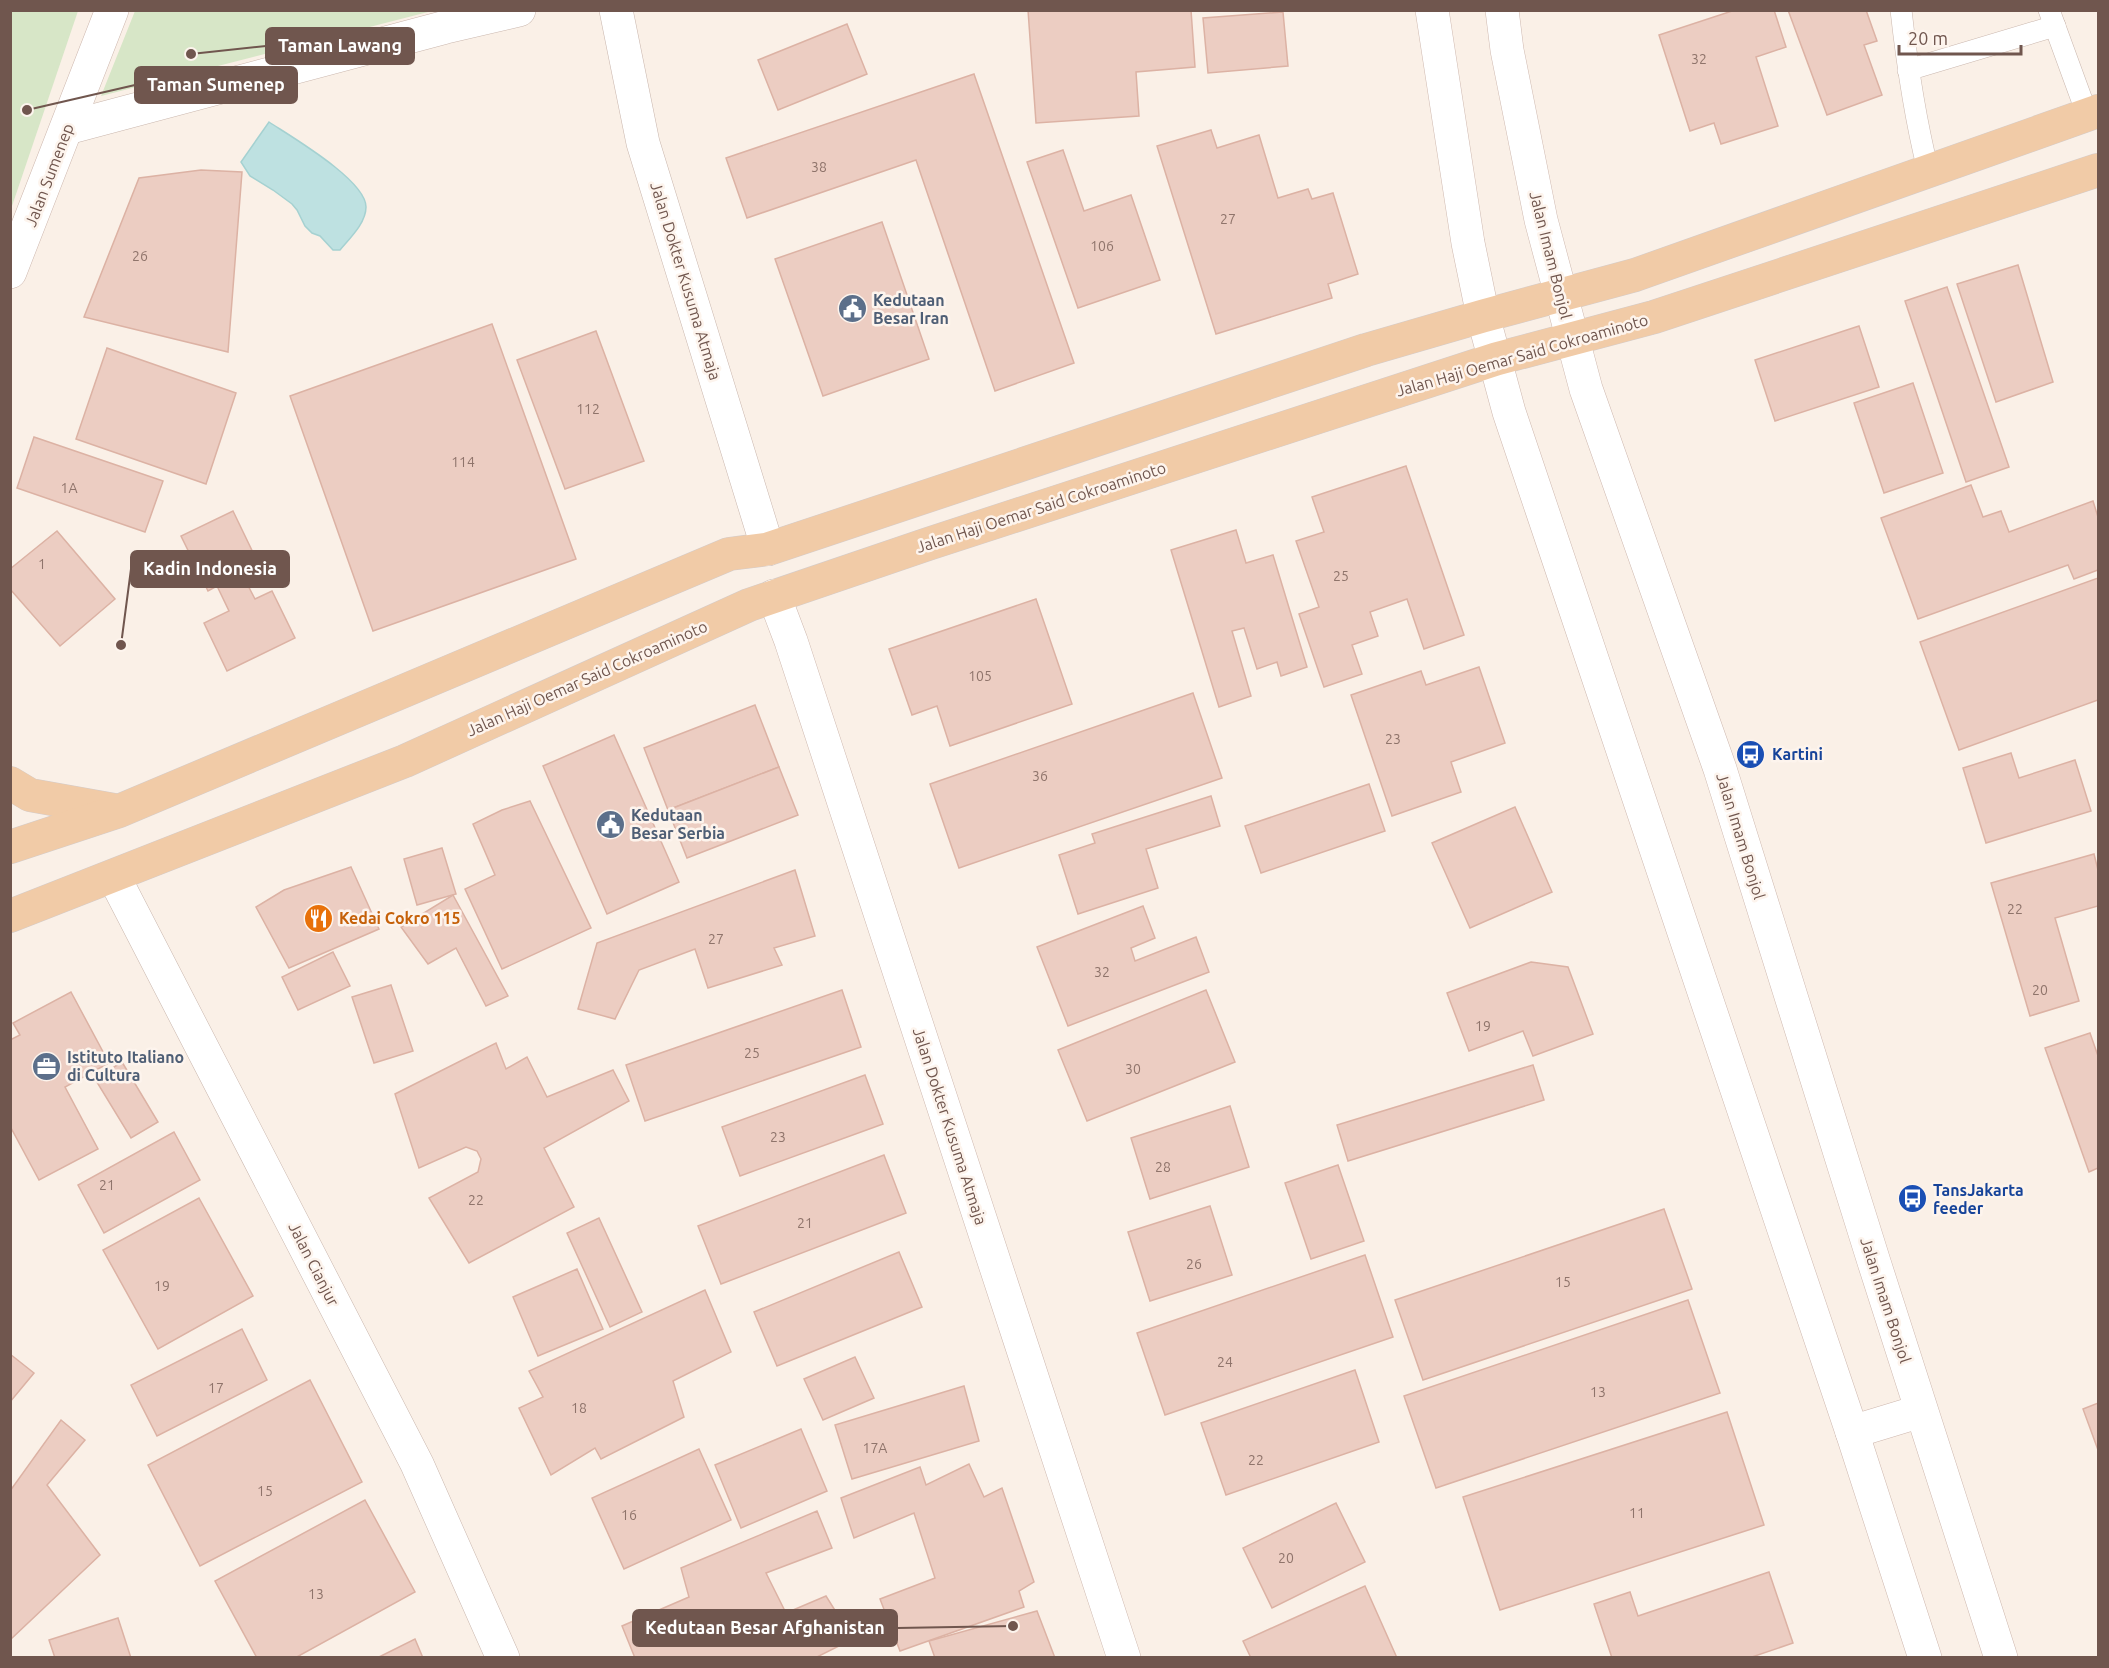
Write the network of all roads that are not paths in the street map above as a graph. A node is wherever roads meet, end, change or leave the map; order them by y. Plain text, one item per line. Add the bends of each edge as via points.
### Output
1 (112, 10) edge
2 (519, 10) edge
3 (616, 10) edge
4 (1432, 10) edge
5 (1502, 10) edge
6 (1901, 10) edge
7 (2052, 18) edge
8 (446, 19) edge
9 (1908, 70) junction
10 (2093, 112) edge
11 (68, 128) junction
12 (1928, 170) junction
13 (2098, 170) edge
14 (10, 272) edge
15 (1561, 294) junction
16 (1484, 316) junction
17 (1573, 340) junction
18 (1496, 359) junction
19 (768, 549) junction
20 (774, 596) junction
21 (10, 783) edge
22 (119, 811) junction
23 (10, 847) edge
24 (114, 877) junction
25 (10, 916) edge
26 (1921, 1411) junction
27 (1852, 1432) junction
28 (503, 1658) edge
29 (1124, 1658) edge
30 (1924, 1658) edge
31 (2001, 1658) edge

1 - 11 main road, Jalan Sumenep
2 - 8 main road
3 - 19 main road, Jalan Dokter Kusuma Atmaja via 644,143
4 - 16 main road via 1468,243
5 - 15 main road, Jalan Imam Bonjol via 1541,220
6 - 9 lane
7 - 9 lane
7 - 10 lane
8 - 11 main road
9 - 12 lane
10 - 12 main road
11 - 14 main road, Jalan Sumenep
12 - 15 main road via 1635,274
13 - 17 main road, Jalan Haji Oemar Said Cokroaminoto
15 - 16 main road
15 - 17 main road, Jalan Imam Bonjol
16 - 18 main road
16 - 19 main road via 1366,350
17 - 18 main road, Jalan Haji Oemar Said Cokroaminoto
17 - 26 main road, Jalan Imam Bonjol via 1586,389 1720,769
18 - 20 main road, Jalan Haji Oemar Said Cokroaminoto
18 - 27 main road via 1509,412
19 - 22 main road via 729,554
20 - 24 main road, Jalan Haji Oemar Said Cokroaminoto via 405,761
20 - 29 main road, Jalan Dokter Kusuma Atmaja
21 - 22 main road via 30,795
22 - 23 main road
24 - 25 main road, Jalan Haji Oemar Said Cokroaminoto
24 - 28 main road, Jalan Cianjur via 417,1464
26 - 27 main road
26 - 31 main road, Jalan Imam Bonjol
27 - 30 main road

